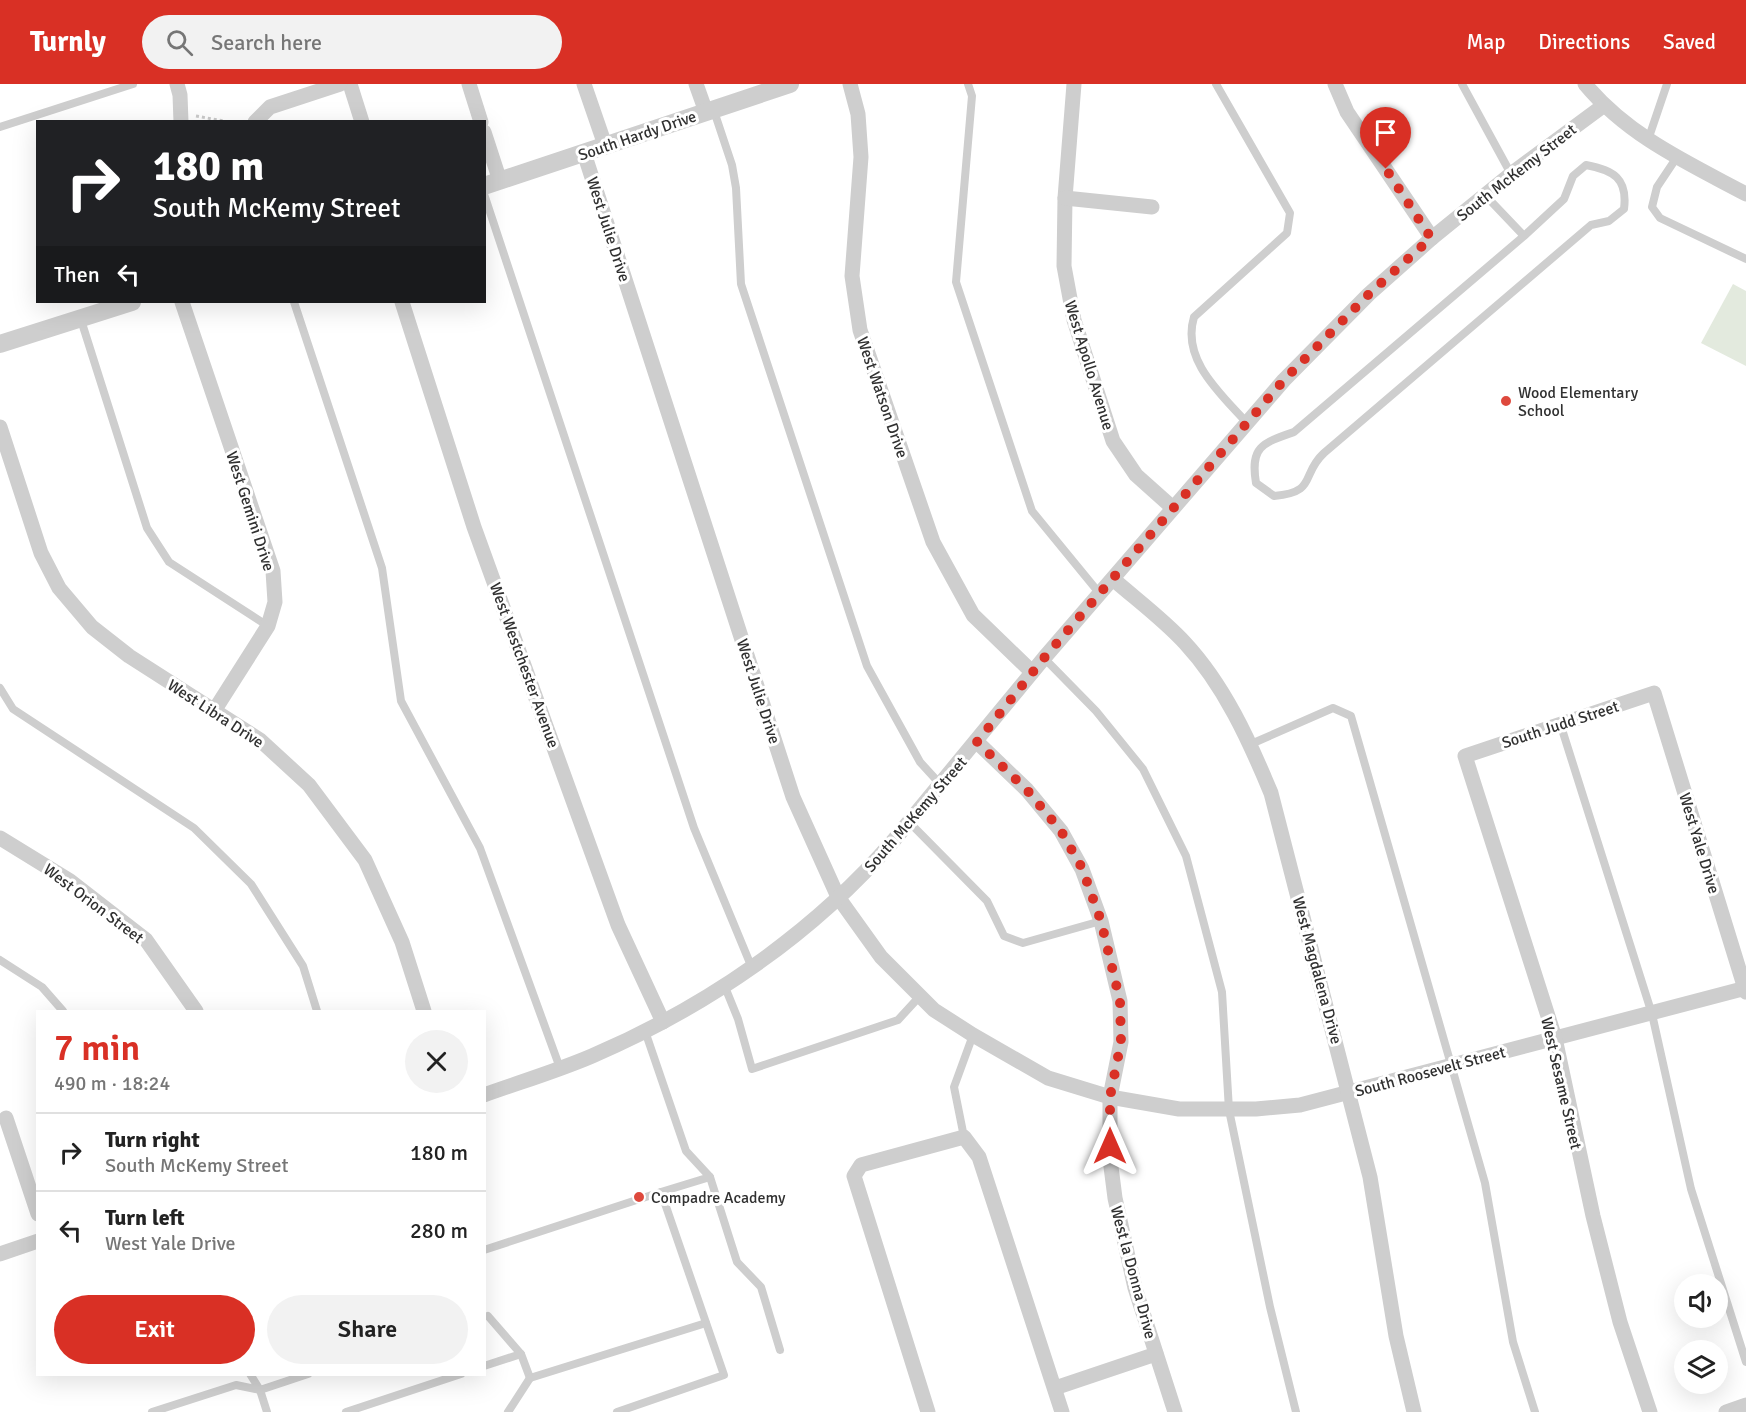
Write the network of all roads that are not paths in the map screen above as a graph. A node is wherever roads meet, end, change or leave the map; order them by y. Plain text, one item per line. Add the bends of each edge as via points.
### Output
1 (134, 84) edge
2 (177, 84) edge
3 (340, 84) edge
4 (350, 84) edge
5 (469, 84) edge
6 (584, 84) edge
7 (696, 84) edge
8 (790, 84) edge
9 (850, 84) edge
10 (968, 84) edge
11 (1074, 84) edge
12 (1216, 84) edge
13 (1335, 84) edge
14 (1461, 84) edge
15 (1585, 84) edge
16 (1667, 84) edge
17 (1603, 106) junction
18 (709, 111) junction
19 (181, 118) edge
20 (255, 120) edge
21 (361, 120) edge
22 (480, 120) edge
23 (0, 127) edge
24 (1648, 141) junction
25 (486, 145) edge
26 (605, 145) junction
27 (584, 153) junction
28 (1677, 157) junction
29 (1511, 174) junction
30 (492, 183) edge
31 (1746, 194) edge
32 (1485, 195) junction
33 (1065, 198) junction
34 (486, 200) edge
35 (1152, 207) dead end
36 (1524, 236) junction
37 (1431, 238) junction
38 (1746, 259) edge
39 (129, 303) edge
40 (182, 303) edge
41 (294, 303) edge
42 (402, 303) edge
43 (80, 318) junction
44 (0, 344) edge
45 (1247, 423) junction
46 (0, 427) edge
47 (1173, 508) junction
48 (1113, 579) junction
49 (1100, 594) junction
50 (268, 626) junction
51 (1044, 658) junction
52 (1032, 672) junction
53 (0, 688) edge
54 (1654, 693) joint
55 (214, 711) junction
56 (1560, 723) junction
57 (977, 742) junction
58 (1251, 744) junction
59 (1466, 756) joint
60 (941, 785) junction
61 (909, 822) junction
62 (0, 838) edge
63 (838, 897) junction
64 (1101, 921) junction
65 (0, 960) edge
66 (752, 968) junction
67 (725, 987) junction
68 (1746, 990) edge
69 (920, 996) junction
70 (62, 1010) edge
71 (195, 1010) edge
72 (317, 1010) edge
73 (424, 1010) edge
74 (1652, 1014) junction
75 (663, 1022) junction
76 (645, 1031) junction
77 (973, 1035) junction
78 (1555, 1038) junction
79 (1453, 1064) junction
80 (560, 1068) junction
81 (1350, 1092) junction
82 (486, 1094) edge
83 (1110, 1097) junction
84 (1229, 1110) junction
85 (6, 1118) dead end
86 (964, 1137) junction
87 (710, 1177) junction
88 (661, 1192) junction
89 (36, 1208) edge
90 (36, 1242) edge
91 (486, 1249) edge
92 (0, 1254) edge
93 (486, 1316) edge
94 (706, 1323) junction
95 (780, 1350) dead end
96 (521, 1354) junction
97 (1156, 1354) junction
98 (1746, 1362) edge
99 (486, 1365) edge
100 (251, 1376) edge
101 (302, 1376) edge
102 (455, 1376) edge
103 (530, 1378) junction
104 (1055, 1388) junction
105 (260, 1390) junction
106 (1746, 1406) edge
107 (152, 1412) edge
108 (267, 1412) edge
109 (346, 1412) edge
110 (508, 1412) edge
111 (617, 1412) edge
112 (928, 1412) edge
113 (1062, 1412) edge
114 (1175, 1412) edge
115 (1296, 1412) edge
116 (1414, 1412) edge
117 (1534, 1412) edge
118 (1650, 1412) edge
119 (1726, 1412) edge

1 - 23 lane
2 - 19 street
3 - 20 street via 270,107
4 - 21 street
5 - 22 street
6 - 26 street
7 - 18 street
8 - 18 street, South Hardy Drive
9 - 52 street, West Watson Drive via 858,114 861,157 852,276 860,330 933,542 973,615
10 - 49 lane via 972,96 956,282 1032,512
11 - 33 street, West Apollo Avenue
12 - 45 lane via 1290,213 1287,233 1194,317 1190,329 1204,374
13 - 37 street via 1347,112
14 - 29 lane
15 - 17 street
16 - 24 lane
17 - 24 street
17 - 29 street, South McKemy Street
18 - 26 street, South Hardy Drive
18 - 60 lane via 732,165 741,284 867,666 920,762
24 - 28 street
25 - 30 street
26 - 27 street, South Hardy Drive
27 - 30 street, South Hardy Drive
27 - 63 street, West Julie Drive via 794,797
28 - 31 street
28 - 38 lane via 1658,187 1652,207 1660,218
29 - 32 street, South McKemy Street
32 - 36 lane
32 - 37 street, South McKemy Street
33 - 35 street
33 - 47 street, West Apollo Avenue via 1064,266 1074,320 1113,441 1136,475
34 - 66 lane via 694,828
36 - 36 lane via 1294,432 1260,448 1253,463 1256,483 1274,496 1291,495 1308,482 1314,463 1324,453 1591,225 1609,221 1624,208 1626,193 1618,177 1606,168 1586,165 1573,176 1564,199
37 - 45 street, South McKemy Street via 1361,302
39 - 43 street
40 - 50 street, West Gemini Drive via 273,571 275,602
41 - 80 lane via 382,568 400,702 480,848
42 - 75 street, West Westchester Avenue via 474,527 618,925
43 - 44 street
43 - 50 lane via 147,528 169,562
45 - 47 street, South McKemy Street
46 - 55 street, West Libra Drive via 41,553 59,588 92,627
47 - 48 street, South McKemy Street
48 - 49 street, South McKemy Street
48 - 58 street, West Magdalena Drive via 1185,643 1226,699
49 - 51 street, South McKemy Street
50 - 55 street, West Gemini Drive
51 - 52 street, South McKemy Street
51 - 84 lane via 1096,711 1143,769 1186,856 1222,992
52 - 57 street, South McKemy Street
53 - 72 lane via 13,709 194,828 252,884 303,966
54 - 56 street, South Judd Street
54 - 68 street, West Yale Drive
55 - 73 street, West Libra Drive via 260,740 309,785 365,860 402,942
56 - 59 street, South Judd Street
56 - 74 lane
57 - 60 street, South McKemy Street
57 - 64 street, West la Donna Drive via 1027,790 1061,831 1082,868
58 - 79 lane via 1334,708 1351,716
58 - 81 street, West Magdalena Drive via 1271,793
59 - 78 street, West Sesame Street
60 - 61 street, South McKemy Street
61 - 63 street, South McKemy Street via 872,866
61 - 64 lane via 987,902 1004,936 1023,943
62 - 71 street, West Orion Street via 70,881 146,940
63 - 66 street, South McKemy Street
63 - 69 street, West Julie Drive via 881,957
64 - 83 street, West la Donna Drive via 1120,1001 1121,1042
65 - 70 lane via 42,987
66 - 67 street, South McKemy Street
67 - 69 lane via 752,1069 898,1020
67 - 75 street, South McKemy Street
68 - 74 street, South Roosevelt Street
69 - 77 street, West Julie Drive
74 - 78 street, South Roosevelt Street
74 - 98 lane via 1691,1189
75 - 76 street, South McKemy Street
76 - 80 street, South McKemy Street
76 - 87 lane via 686,1151
77 - 83 street, West Julie Drive via 1048,1078
77 - 86 lane via 954,1087
78 - 79 street, South Roosevelt Street
78 - 118 street, West Sesame Street via 1593,1216 1620,1322
79 - 81 street, South Roosevelt Street
79 - 117 lane via 1485,1183 1513,1342
80 - 82 street, South McKemy Street
81 - 84 street, South Roosevelt Street via 1300,1105
81 - 116 street, West Magdalena Drive
83 - 84 street, South Roosevelt Street via 1179,1109
83 - 97 street, West la Donna Drive via 1110,1159 1120,1229
84 - 115 lane
85 - 89 street
86 - 104 street via 979,1156
86 - 112 street via 861,1165 854,1176
87 - 88 lane
87 - 95 lane via 737,1262 760,1287
88 - 91 lane
88 - 94 lane
90 - 92 street
93 - 96 lane
94 - 103 lane
94 - 111 lane via 724,1376
96 - 99 lane
96 - 103 lane
97 - 104 street
97 - 114 street, West la Donna Drive
100 - 105 lane
101 - 105 lane
102 - 109 lane
103 - 110 lane
104 - 113 street
105 - 107 lane via 236,1384
105 - 108 lane
106 - 119 street

